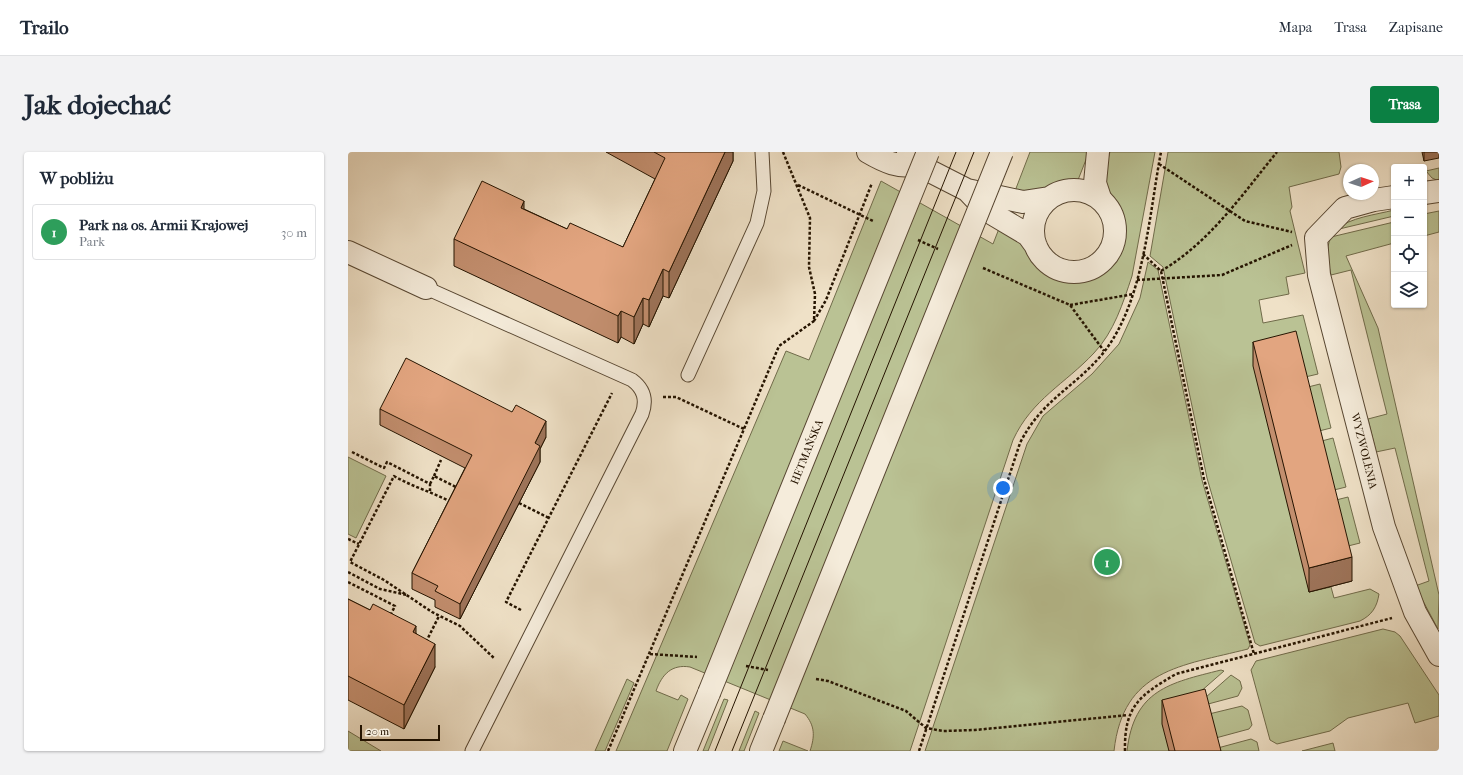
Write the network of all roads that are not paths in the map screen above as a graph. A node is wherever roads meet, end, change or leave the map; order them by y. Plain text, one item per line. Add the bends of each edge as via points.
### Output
1 (762, 152) edge
2 (1002, 152) edge
3 (1098, 152) edge
4 (875, 156) edge
5 (918, 156) edge
6 (967, 190) junction
7 (1439, 191) edge
8 (1427, 193) edge
9 (1391, 197) edge
10 (1049, 198) junction
11 (1100, 198) junction
12 (1036, 246) junction
13 (348, 252) edge
14 (426, 288) joint
15 (688, 375) dead end
16 (1439, 656) edge
17 (472, 751) edge
18 (685, 751) edge
19 (761, 751) edge

1 - 15 lane via 764,191 757,223
2 - 19 street, bridge
3 - 11 street via 1095,183
4 - 5 street via 903,167
5 - 6 street
5 - 18 street, HETMAŃSKA, bridge
6 - 10 street via 1023,202
6 - 12 street via 986,210 1028,235
7 - 8 street
9 - 16 street, WYZWOLENIA via 1345,208 1316,238 1319,274 1384,527 1415,612
10 - 11 street via 1069,190 1080,190
10 - 12 street via 1039,210 1033,225
11 - 12 street via 1107,206 1115,226 1112,247 1098,264 1079,272 1058,269 1049,263
13 - 14 street
14 - 17 lane via 632,380 643,392 642,414

